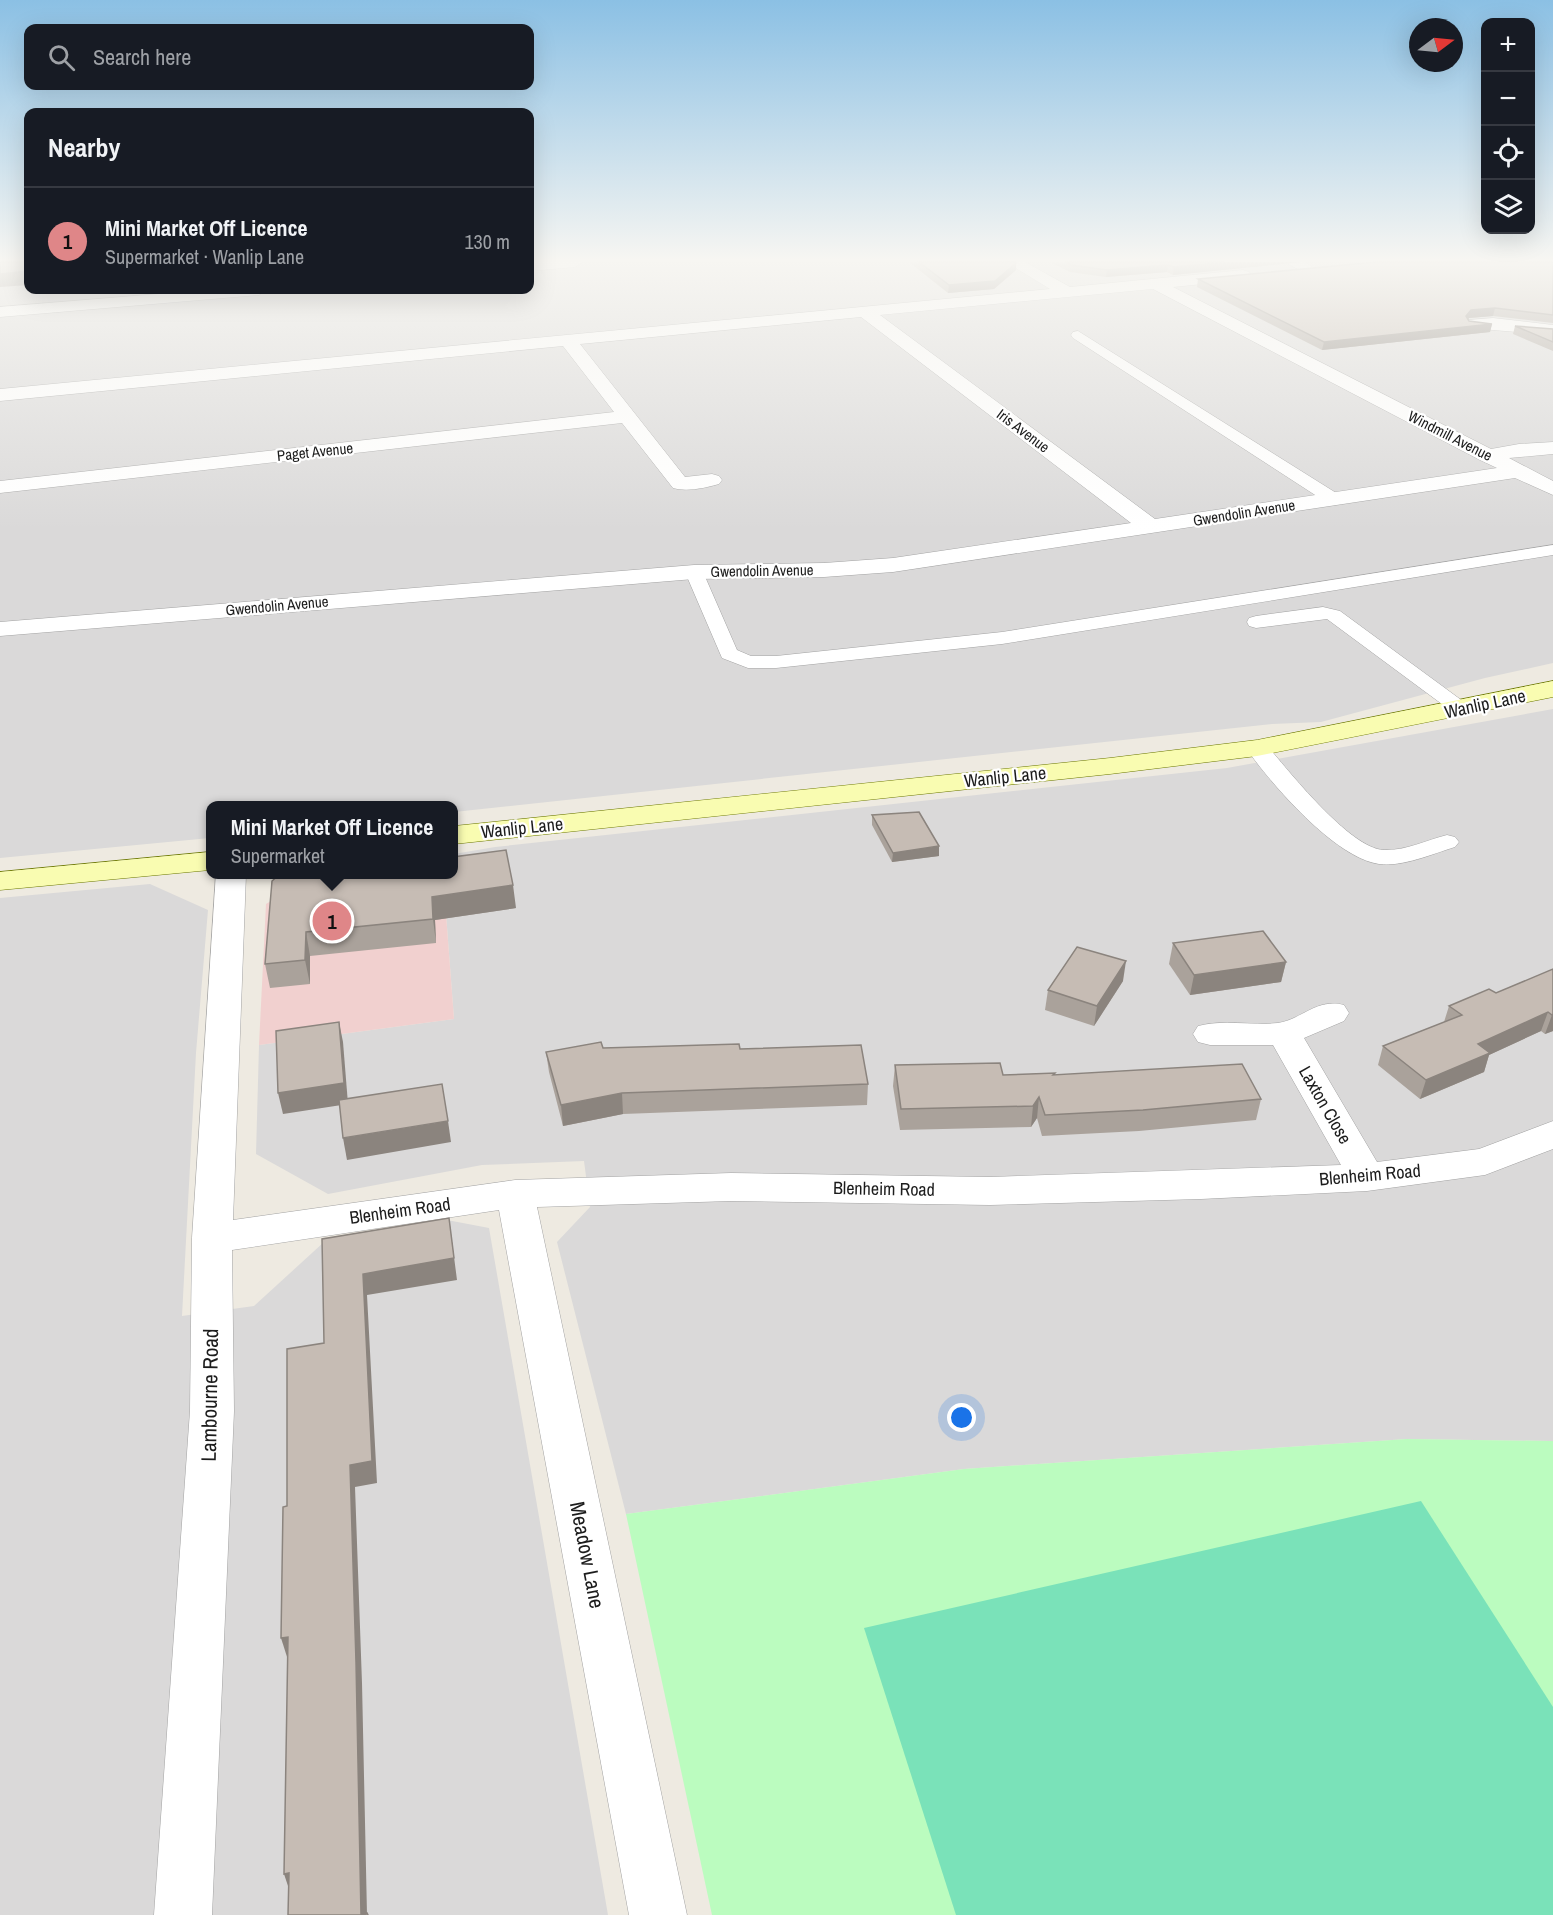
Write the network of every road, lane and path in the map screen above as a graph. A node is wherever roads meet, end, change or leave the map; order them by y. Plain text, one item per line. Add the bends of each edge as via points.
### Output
1 (451, 351) edge
2 (577, 351) edge
3 (918, 351) edge
4 (1103, 351) edge
5 (1285, 351) edge
6 (0, 395) edge
7 (629, 416) junction
8 (1553, 448) edge
9 (1486, 456) junction
10 (1518, 471) junction
11 (712, 480) dead end
12 (0, 487) edge
13 (1553, 489) edge
14 (1335, 500) junction
15 (1151, 527) junction
16 (1553, 550) edge
17 (694, 572) junction
18 (1256, 622) dead end
19 (0, 629) edge
20 (1553, 689) edge
21 (1461, 709) junction
22 (1257, 748) junction
23 (458, 834) edge
24 (1447, 842) dead end
25 (206, 861) edge
26 (231, 879) edge
27 (0, 881) edge
28 (1332, 1013) dead end
29 (1210, 1034) dead end
30 (1284, 1034) junction
31 (1553, 1134) edge
32 (1367, 1177) junction
33 (515, 1194) junction
34 (212, 1238) junction
35 (183, 1915) edge
36 (658, 1915) edge

1 - 6 street
2 - 7 street
3 - 15 street, Iris Avenue
4 - 14 lane
5 - 9 street, Windmill Avenue
7 - 11 street via 680,484
7 - 12 street, Paget Avenue
8 - 9 street
9 - 10 street, Windmill Avenue
10 - 13 street, Windmill Avenue
10 - 14 street, Gwendolin Avenue
14 - 15 street, Gwendolin Avenue
15 - 17 street, Gwendolin Avenue via 893,565
16 - 17 lane via 1002,638 776,662 748,662 729,654
17 - 19 street, Gwendolin Avenue
18 - 21 lane via 1333,615
20 - 21 street, Wanlip Lane
21 - 22 street, Wanlip Lane
22 - 23 street, Wanlip Lane
22 - 24 lane via 1329,826 1360,851 1380,857
25 - 27 street
26 - 34 street, Lambourne Road
28 - 30 street
29 - 30 street
30 - 32 street, Laxton Close
31 - 32 street, Blenheim Road via 1485,1162
32 - 33 street, Blenheim Road via 990,1191 731,1186
33 - 34 street, Blenheim Road
33 - 36 street, Meadow Lane
34 - 35 street, Lambourne Road via 212,1411

